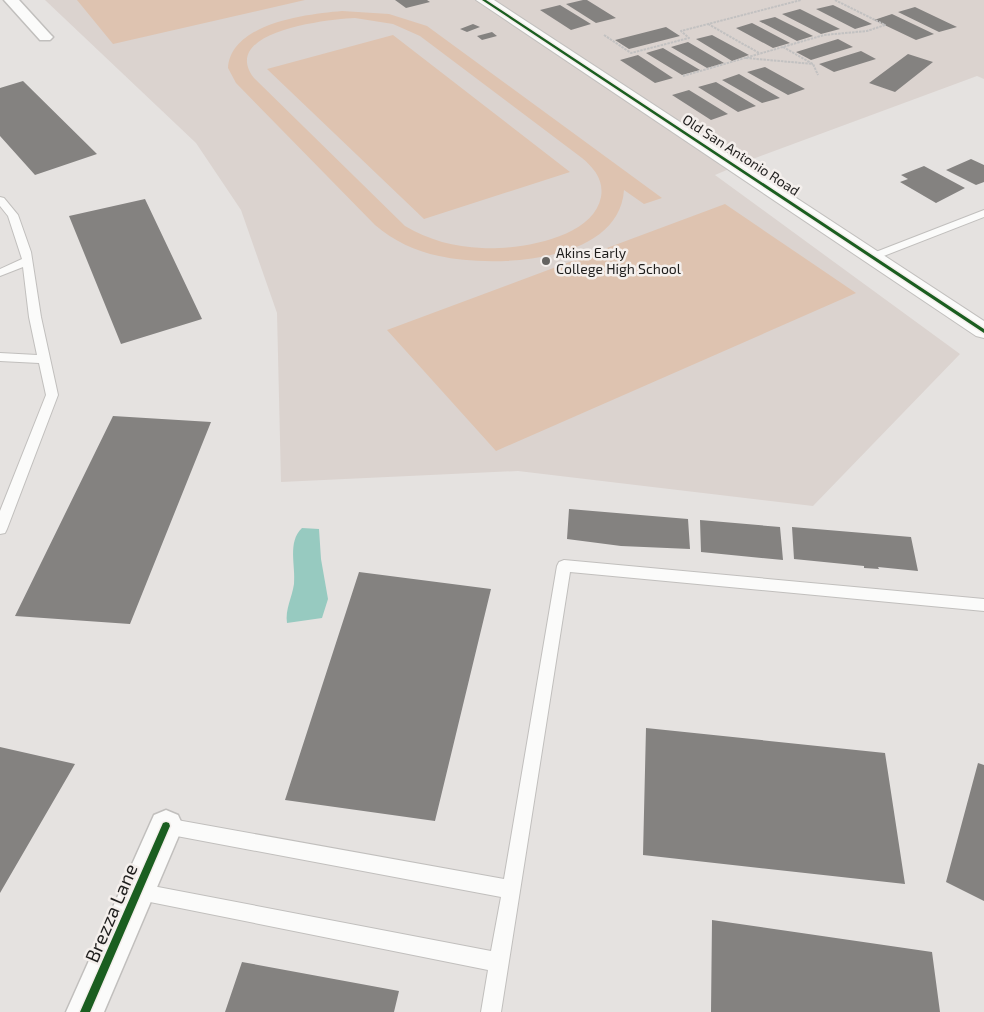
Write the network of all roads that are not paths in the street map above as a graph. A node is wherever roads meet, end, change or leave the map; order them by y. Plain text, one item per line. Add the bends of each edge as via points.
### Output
1 (11, 0) edge
2 (484, 0) edge
3 (45, 37) dead end
4 (0, 200) edge
5 (984, 213) edge
6 (872, 256) junction
7 (27, 261) junction
8 (0, 273) edge
9 (984, 331) edge
10 (0, 357) edge
11 (44, 358) junction
12 (0, 529) edge
13 (984, 605) edge
14 (166, 826) joint
15 (512, 890) junction
16 (137, 892) junction
17 (499, 962) junction
18 (85, 1012) edge
19 (491, 1012) edge

1 - 3 street
2 - 6 street, Old San Antonio Road
4 - 7 lane via 13,215
5 - 6 lane
6 - 9 street, Old San Antonio Road
7 - 8 lane
7 - 11 lane
10 - 11 lane
11 - 12 lane via 52,395
13 - 15 lane via 564,566
14 - 15 lane
14 - 16 street, Brezza Lane
15 - 17 lane
16 - 17 lane
16 - 18 street, Brezza Lane
17 - 19 lane

